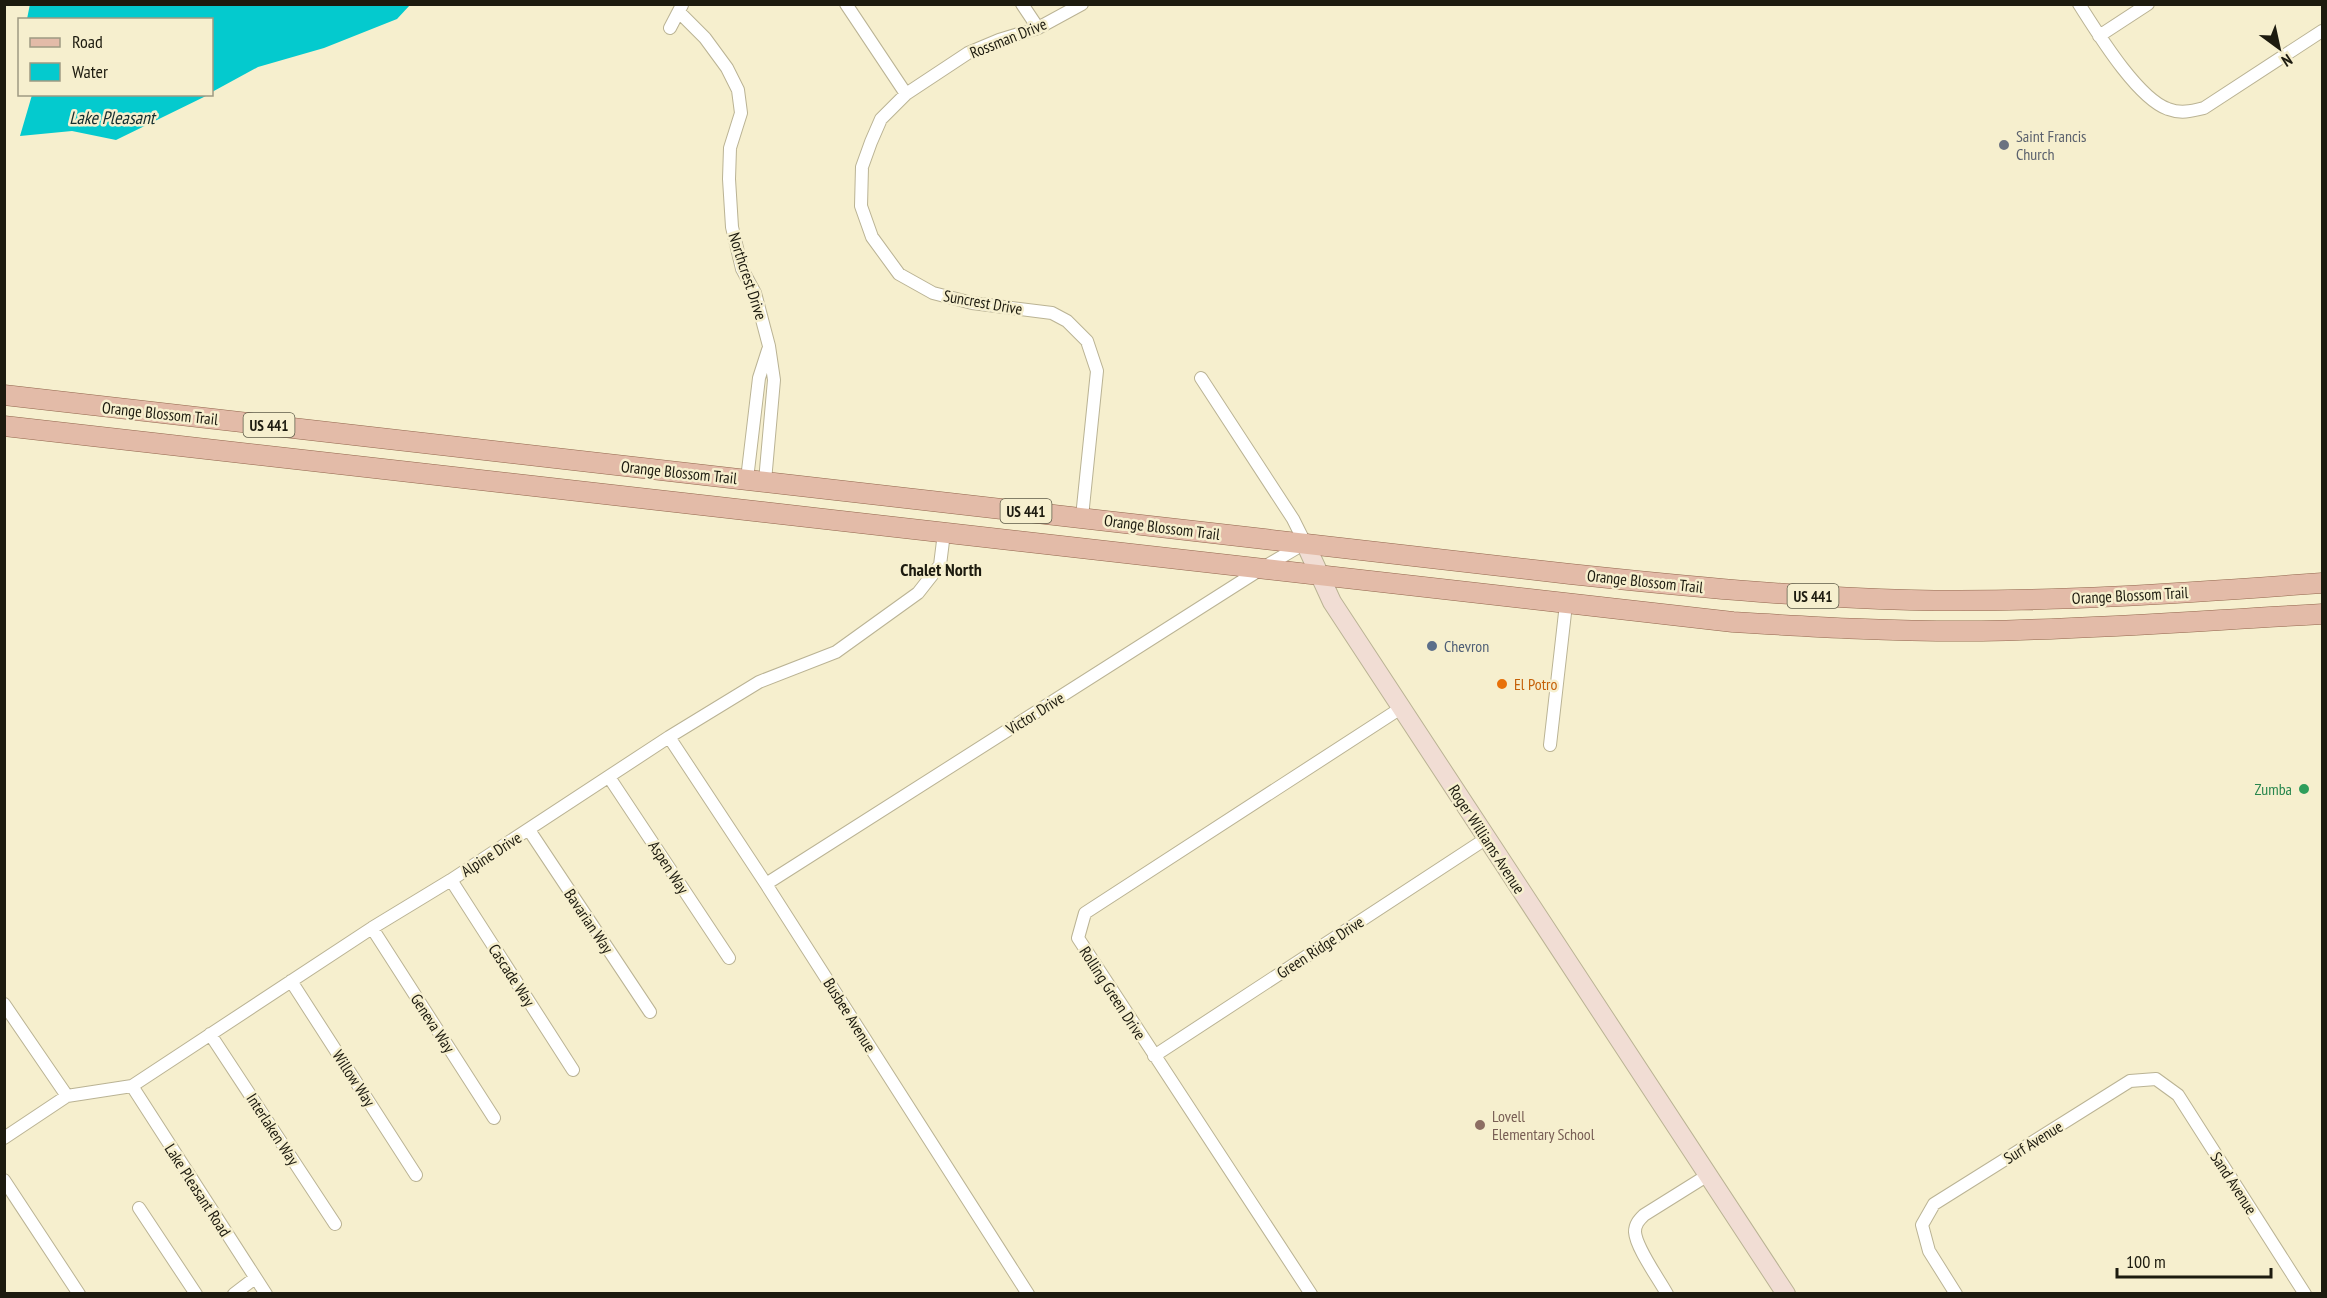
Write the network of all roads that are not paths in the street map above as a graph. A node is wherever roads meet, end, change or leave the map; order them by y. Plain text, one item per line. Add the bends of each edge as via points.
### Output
1 (846, 4) edge
2 (1022, 4) edge
3 (1082, 4) edge
4 (2079, 4) edge
5 (2148, 4) edge
6 (681, 8) edge
7 (670, 28) dead end
8 (1038, 28) junction
9 (2322, 31) edge
10 (2099, 36) junction
11 (906, 94) junction
12 (769, 346) junction
13 (1201, 378) dead end
14 (4, 395) edge
15 (4, 426) edge
16 (487, 450) junction
17 (483, 480) junction
18 (756, 480) junction
19 (1082, 517) junction
20 (944, 533) junction
21 (1032, 543) junction
22 (1305, 543) junction
23 (1261, 569) junction
24 (1570, 574) junction
25 (1320, 576) junction
26 (2322, 583) edge
27 (2302, 585) junction
28 (2119, 596) junction
29 (1843, 598) junction
30 (1566, 604) junction
31 (2314, 615) edge
32 (2121, 626) junction
33 (1842, 628) junction
34 (1401, 708) junction
35 (669, 737) junction
36 (1550, 745) dead end
37 (609, 777) junction
38 (529, 830) junction
39 (1486, 838) junction
40 (451, 880) junction
41 (766, 884) junction
42 (372, 928) junction
43 (729, 958) dead end
44 (291, 981) junction
45 (4, 1004) edge
46 (650, 1012) dead end
47 (210, 1034) junction
48 (1154, 1056) junction
49 (573, 1070) dead end
50 (2156, 1079) joint
51 (132, 1086) junction
52 (67, 1096) junction
53 (494, 1118) dead end
54 (4, 1138) edge
55 (1708, 1174) junction
56 (416, 1175) dead end
57 (4, 1180) edge
58 (139, 1208) dead end
59 (335, 1224) dead end
60 (255, 1278) junction
61 (79, 1293) edge
62 (196, 1293) edge
63 (234, 1293) edge
64 (266, 1293) edge
65 (1028, 1293) edge
66 (1311, 1293) edge
67 (1667, 1293) edge
68 (1786, 1293) edge
69 (1956, 1293) edge
70 (2305, 1293) edge

1 - 11 street
2 - 8 street
3 - 8 street, Rossman Drive
4 - 10 street
5 - 10 street
6 - 7 street
6 - 12 street, Northcrest Drive via 727,68 738,90 741,113 730,148 732,227
8 - 11 street, Rossman Drive via 968,53
9 - 10 street via 2204,108 2185,113 2167,109 2153,100 2112,57
11 - 19 street, Suncrest Drive via 881,119 862,167 861,206 872,237 899,274 933,292 972,303 1052,313 1082,334 1097,371
12 - 18 street via 759,378
12 - 18 street, Northcrest Drive via 774,380
13 - 22 street, Roger Williams Avenue
14 - 16 main road, Orange Blossom Trail / US 441
15 - 17 main road, Orange Blossom Trail / US 441
16 - 17 main road
16 - 18 main road, Orange Blossom Trail / US 441
17 - 20 main road, Orange Blossom Trail / US 441
18 - 19 main road, Orange Blossom Trail / US 441
19 - 21 main road via 1070,531
19 - 22 main road, Orange Blossom Trail / US 441
20 - 21 main road, Orange Blossom Trail / US 441
20 - 35 street, Alpine Drive via 940,565 918,593 836,652 759,682
21 - 23 main road, Orange Blossom Trail / US 441
22 - 23 street, Victor Drive
22 - 24 main road, Orange Blossom Trail / US 441
22 - 25 street, Roger Williams Avenue
23 - 25 main road, Orange Blossom Trail / US 441
23 - 41 street, Victor Drive
24 - 29 main road, Orange Blossom Trail / US 441
24 - 30 main road
25 - 30 main road, Orange Blossom Trail / US 441
25 - 34 street, Roger Williams Avenue via 1332,602
26 - 27 main road, Orange Blossom Trail / US 441
27 - 28 main road, Orange Blossom Trail / US 441
27 - 31 main road
28 - 29 main road, Orange Blossom Trail / US 441
28 - 32 main road
29 - 33 main road
30 - 33 main road, Orange Blossom Trail / US 441 via 1733,622
30 - 36 street
31 - 32 main road, Orange Blossom Trail / US 441
32 - 33 main road, Orange Blossom Trail / US 441 via 1981,631
34 - 39 street, Roger Williams Avenue
34 - 48 street, Rolling Green Drive via 1085,913 1078,938
35 - 37 street, Alpine Drive
35 - 41 street, Busbee Avenue
37 - 38 street, Alpine Drive
37 - 43 street, Aspen Way
38 - 40 street, Alpine Drive
38 - 46 street, Bavarian Way
39 - 48 street, Green Ridge Drive
39 - 55 street, Roger Williams Avenue
40 - 42 street, Alpine Drive
40 - 49 street, Cascade Way
41 - 65 street, Busbee Avenue
42 - 44 street, Alpine Drive
42 - 53 street, Geneva Way
44 - 47 street, Alpine Drive
44 - 56 street, Willow Way
45 - 52 street
47 - 51 street, Alpine Drive
47 - 59 street, Interlaken Way
48 - 66 street, Rolling Green Drive
50 - 69 street, Surf Avenue via 2130,1081 1934,1204 1922,1225 1929,1251
50 - 70 street, Sand Avenue via 2178,1095
51 - 52 street, Alpine Drive
51 - 60 street, Lake Pleasant Road
52 - 54 street, Alpine Drive
55 - 67 street via 1637,1222 1635,1233 1640,1247
55 - 68 street, Roger Williams Avenue
57 - 61 street
58 - 62 street
60 - 63 street
60 - 64 street, Lake Pleasant Road

